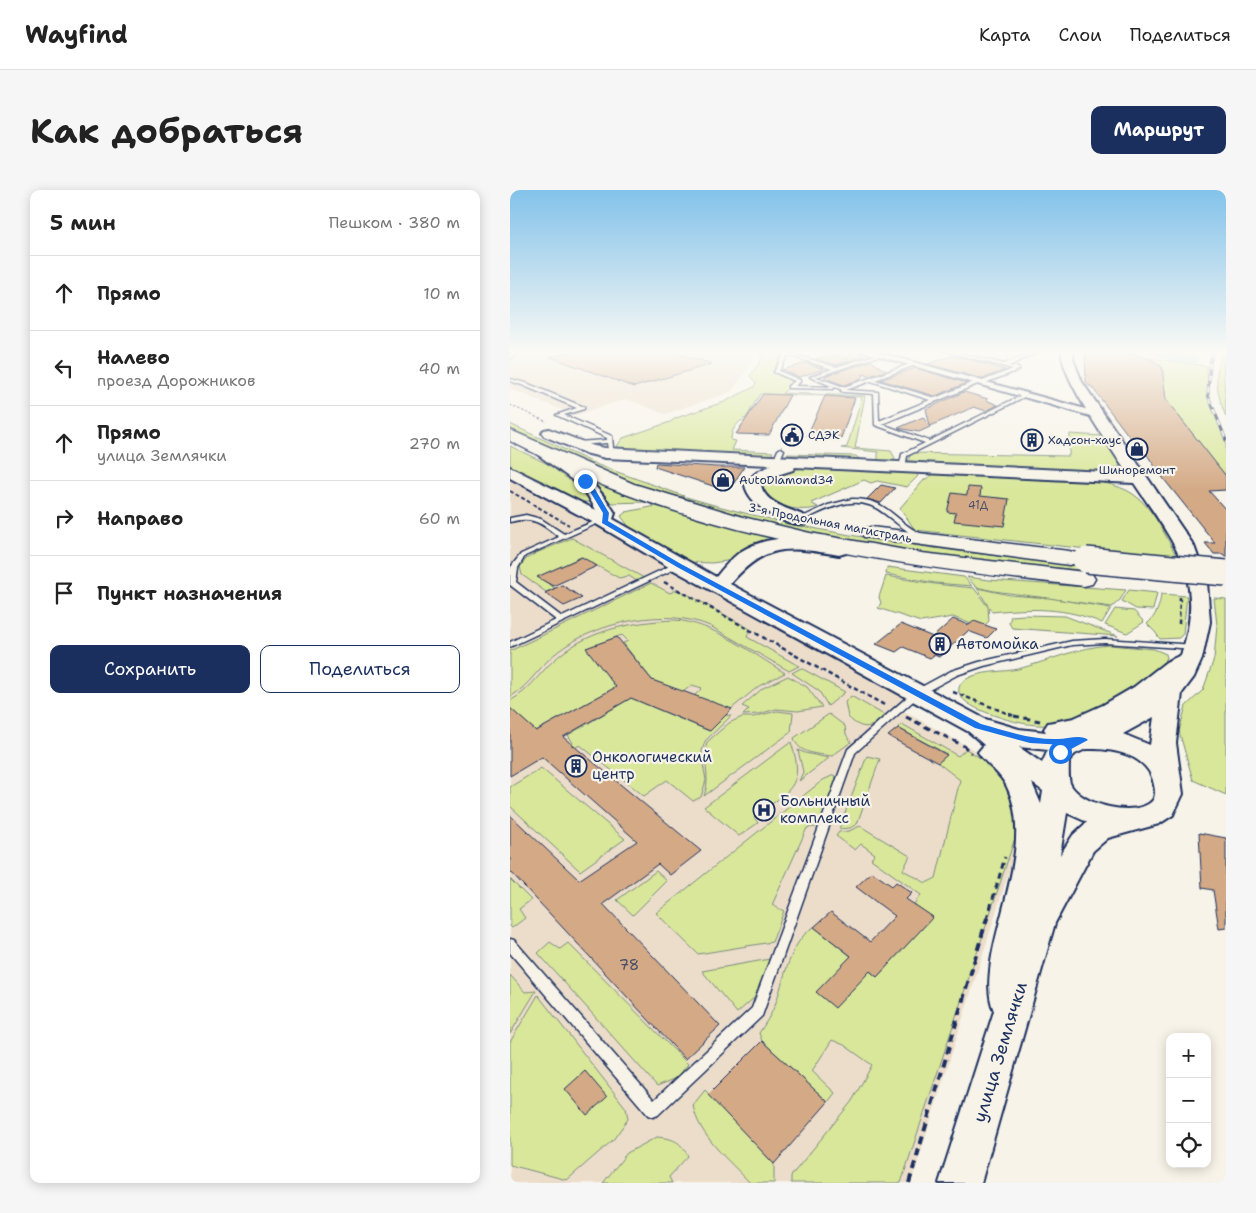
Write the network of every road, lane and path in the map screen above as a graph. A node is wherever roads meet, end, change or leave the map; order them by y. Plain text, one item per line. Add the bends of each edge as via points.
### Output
1 (556, 397) edge
2 (876, 397) edge
3 (926, 397) edge
4 (942, 397) edge
5 (1021, 397) edge
6 (1034, 397) edge
7 (1086, 397) edge
8 (935, 400) junction
9 (510, 415) edge
10 (1097, 415) junction
11 (877, 424) junction
12 (549, 433) junction
13 (516, 438) edge
14 (930, 443) junction
15 (613, 447) junction
16 (819, 464) junction
17 (902, 468) junction
18 (510, 472) edge
19 (1138, 478) junction
20 (510, 490) edge
21 (510, 520) edge
22 (799, 520) junction
23 (603, 521) junction
24 (579, 530) junction
25 (564, 537) junction
26 (935, 542) junction
27 (523, 555) junction
28 (510, 560) edge
29 (923, 560) junction
30 (679, 565) junction
31 (1083, 570) junction
32 (1226, 573) edge
33 (654, 577) junction
34 (511, 584) edge
35 (719, 586) junction
36 (1226, 592) edge
37 (561, 620) junction
38 (510, 645) edge
39 (1194, 652) junction
40 (1170, 692) junction
41 (920, 694) junction
42 (896, 712) junction
43 (978, 726) junction
44 (1090, 739) junction
45 (975, 757) dead end
46 (1166, 774) junction
47 (1058, 787) junction
48 (1132, 820) junction
49 (1007, 851) dead end
50 (1039, 921) junction
51 (510, 944) edge
52 (1010, 1024) junction
53 (909, 1183) edge
54 (960, 1183) edge

1 - 15 lane via 582,408 559,416 610,437
2 - 11 lane
3 - 8 lane
4 - 8 lane
5 - 14 lane
6 - 10 street
7 - 10 main road
8 - 11 lane
9 - 12 highway, 3-я Продольная магистраль
10 - 19 main road
11 - 14 lane
12 - 15 main road via 590,450
12 - 22 highway, 3-я Продольная магистраль via 649,479
13 - 23 main road via 585,481 606,513
13 - 29 highway, 3-я Продольная магистраль via 626,488 722,519 782,534
14 - 17 lane via 904,455
15 - 16 main road via 778,456
16 - 17 main road
16 - 22 main road via 776,469 753,485 759,499
17 - 19 main road
18 - 23 main road
19 - 39 main road via 1185,546 1198,578 1200,622
20 - 24 path
21 - 25 lane via 536,516
22 - 26 highway, 3-я Продольная магистраль
22 - 26 lane via 842,502 866,502 883,508 910,532
23 - 24 lane
23 - 30 main road
24 - 25 lane
25 - 27 lane
26 - 31 highway, 3-я Продольная магистраль
27 - 28 lane
27 - 34 lane via 514,568
29 - 31 highway, 3-я Продольная магистраль
29 - 35 main road via 813,546 768,546 736,565
30 - 33 lane
30 - 35 main road
31 - 32 highway, 3-я Продольная магистраль, bridge
31 - 36 highway, 3-я Продольная магистраль
33 - 37 lane
33 - 42 path
34 - 37 lane
35 - 41 main road
37 - 38 lane
39 - 40 main road
39 - 41 lane via 1105,641 1072,643 954,673
39 - 41 main road via 1122,706 1070,728 1031,730
40 - 44 main road via 1146,709
40 - 46 main road via 1163,742
41 - 42 lane
41 - 43 main road
41 - 52 main road via 993,754 1021,786 1028,806 1031,830 1028,860 1007,975
42 - 45 path via 964,746
42 - 51 lane via 851,750 757,1012 653,1110
43 - 44 main road via 1030,740
43 - 47 main road
44 - 46 main road via 1130,745 1145,752
44 - 47 main road via 1060,752 1054,763
46 - 48 main road via 1170,787 1168,799 1161,809 1149,817
47 - 48 main road via 1080,808 1097,816
47 - 50 main road, улица Землячки via 1040,884
48 - 50 main road, улица Землячки via 1099,830 1083,843
49 - 53 path
50 - 52 main road, улица Землячки
52 - 54 main road, улица Землячки

